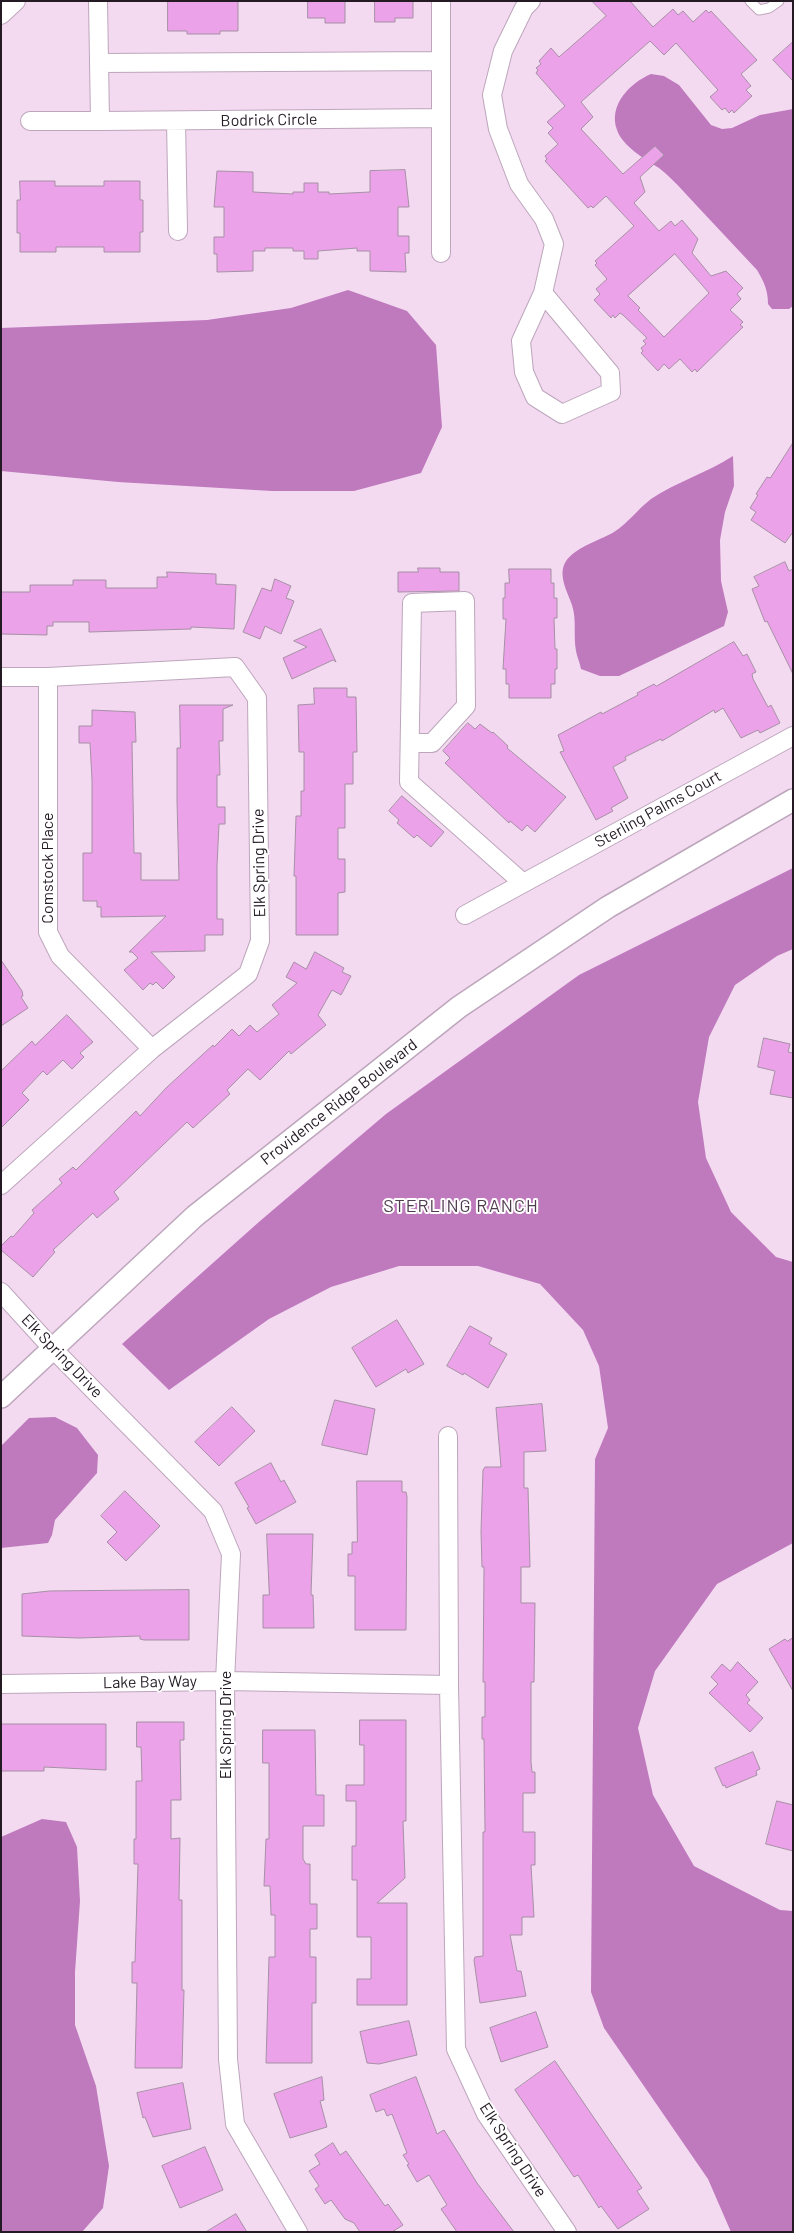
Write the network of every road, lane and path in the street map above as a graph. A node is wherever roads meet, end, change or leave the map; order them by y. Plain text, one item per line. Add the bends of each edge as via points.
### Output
1 (16, 1) edge
2 (98, 1) edge
3 (442, 1) edge
4 (531, 1) edge
5 (750, 1) edge
6 (779, 1) edge
7 (1, 15) edge
8 (441, 61) junction
9 (99, 63) junction
10 (441, 118) junction
11 (176, 120) junction
12 (30, 121) dead end
13 (100, 122) junction
14 (178, 232) dead end
15 (441, 253) dead end
16 (543, 293) junction
17 (1, 677) edge
18 (48, 677) junction
19 (793, 736) edge
20 (410, 743) junction
21 (793, 800) edge
22 (793, 816) edge
23 (710, 850) junction
24 (523, 883) junction
25 (465, 916) dead end
26 (152, 1049) junction
27 (1, 1185) edge
28 (1, 1292) edge
29 (52, 1348) junction
30 (1, 1397) edge
31 (448, 1436) dead end
32 (225, 1681) junction
33 (1, 1684) edge
34 (448, 1685) junction
35 (298, 2232) edge
36 (567, 2232) edge

1 - 7 street
2 - 9 street
3 - 8 street
4 - 16 street via 524,8 503,51 492,95 498,129 519,184 544,219 554,244
5 - 6 lane via 759,10
8 - 9 street
8 - 10 street
9 - 13 street
10 - 11 street, Bodrick Circle
10 - 15 street
11 - 13 street, Bodrick Circle
11 - 14 street
12 - 13 street, Bodrick Circle
16 - 16 street via 610,373 611,392 562,414 535,397 524,372 521,341
17 - 18 street, Elk Spring Drive
18 - 26 street, Comstock Place via 48,932 60,956
18 - 26 street, Elk Spring Drive via 235,667 257,698 260,941 248,974
19 - 24 street, Sterling Palms Court
20 - 20 street via 412,603 466,601 466,706 432,743
20 - 24 street via 409,782
21 - 23 street, Providence Ridge Boulevard
22 - 23 street, Providence Ridge Boulevard
23 - 29 street, Providence Ridge Boulevard via 608,907 460,1007 194,1216
24 - 25 street, Sterling Palms Court
26 - 27 street, Elk Spring Drive
28 - 29 street, Elk Spring Drive
29 - 30 street, Providence Ridge Boulevard
29 - 32 street, Elk Spring Drive via 213,1511 231,1554
31 - 34 street, Elk Spring Drive
32 - 33 street, Lake Bay Way
32 - 34 street, Lake Bay Way
32 - 35 street, Elk Spring Drive via 228,2059 235,2124
34 - 36 street, Elk Spring Drive via 456,2049 486,2114

